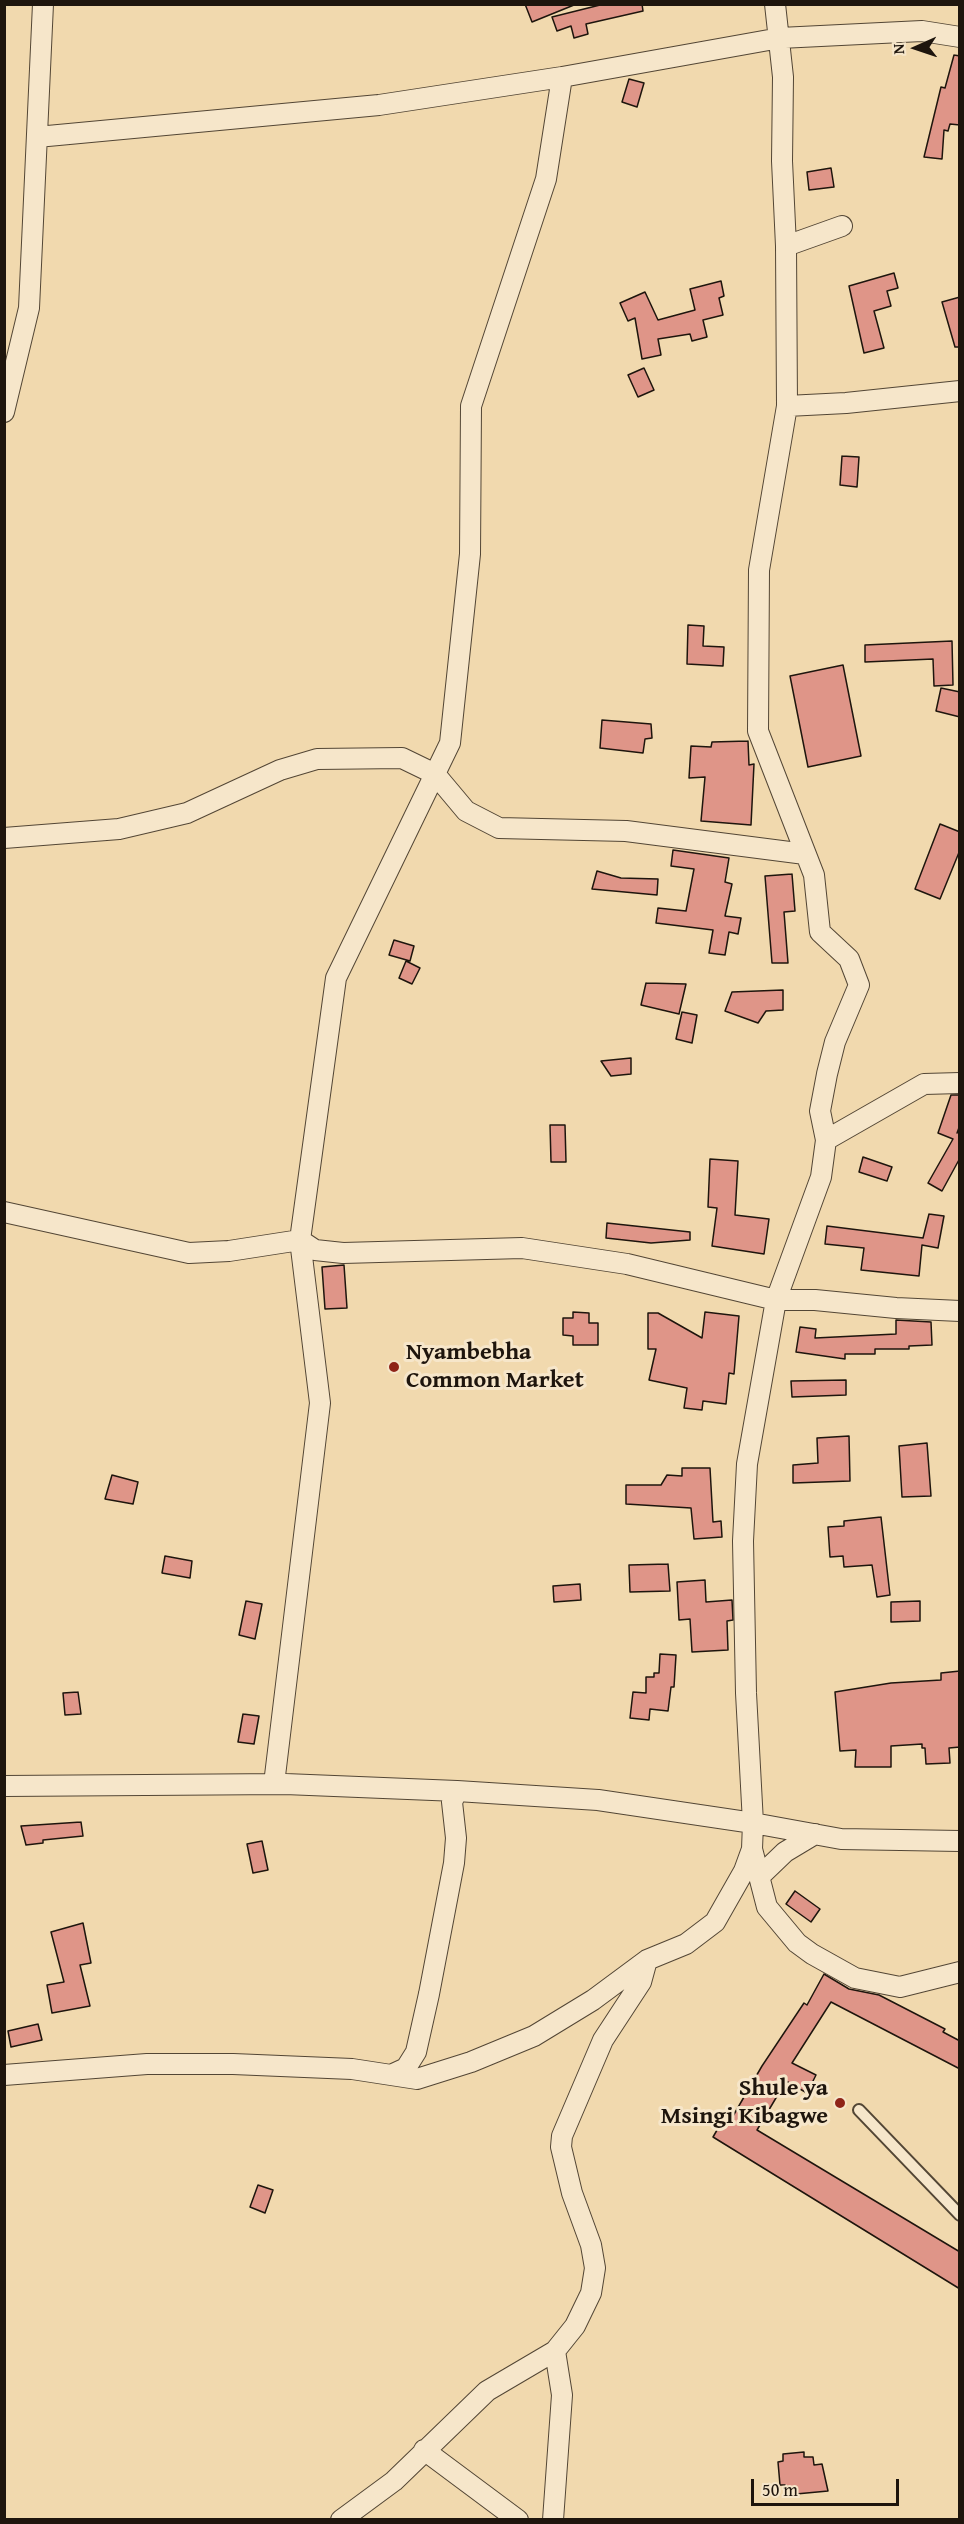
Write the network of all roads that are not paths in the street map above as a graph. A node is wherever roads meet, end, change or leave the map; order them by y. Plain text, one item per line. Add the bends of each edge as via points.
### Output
1 (43, 4) edge
2 (776, 4) edge
3 (960, 37) edge
4 (780, 38) junction
5 (562, 77) junction
6 (37, 137) junction
7 (842, 226) dead end
8 (786, 246) junction
9 (960, 391) edge
10 (787, 406) junction
11 (4, 412) edge
12 (435, 774) junction
13 (4, 838) edge
14 (806, 854) junction
15 (960, 1083) edge
16 (826, 1140) junction
17 (4, 1212) edge
18 (300, 1240) junction
19 (776, 1300) junction
20 (960, 1311) edge
21 (274, 1784) junction
22 (4, 1786) edge
23 (457, 1791) junction
24 (753, 1822) junction
25 (815, 1834) junction
26 (960, 1841) edge
27 (752, 1849) junction
28 (760, 1876) junction
29 (647, 1960) junction
30 (960, 1972) edge
31 (393, 2074) junction
32 (4, 2075) edge
33 (860, 2110) dead end
34 (960, 2215) edge
35 (555, 2351) junction
36 (424, 2450) junction
37 (341, 2520) edge
38 (518, 2520) edge
39 (553, 2520) edge

1 - 6 street
2 - 4 street
3 - 4 street via 922,31
4 - 5 street
4 - 8 street
5 - 6 street via 380,105
5 - 12 street via 546,178 471,406 470,554 450,743
6 - 11 street via 29,308
7 - 8 street
8 - 10 street
9 - 10 street
10 - 14 street via 759,570 758,731
12 - 13 street via 402,758 317,759 280,770 187,813 119,829
12 - 14 street via 466,811 499,828 626,831
12 - 18 street via 336,978
14 - 16 street via 814,875 820,932 849,959 859,986 826,1074 820,1111
15 - 16 street via 924,1084
16 - 19 street via 821,1177
17 - 18 street via 189,1253
18 - 19 street via 315,1250 344,1253 522,1248 627,1264
18 - 21 street via 320,1403
19 - 20 street
19 - 24 street via 747,1464 743,1541
21 - 22 street
21 - 23 street
23 - 24 street via 598,1800
23 - 31 street via 452,1802 454,1863 416,2052 406,2068
24 - 25 street
24 - 27 street
25 - 26 street via 841,1839
25 - 28 street via 785,1852
27 - 28 street
27 - 29 street via 716,1922 686,1944
28 - 30 street via 768,1907 797,1943 855,1978 900,1987
29 - 31 street via 593,2000 534,2036 417,2079
29 - 35 street via 641,1982 603,2040 562,2136 572,2193 595,2268 591,2293
31 - 32 street via 147,2064
33 - 34 lane
35 - 36 street via 487,2391
35 - 39 street via 562,2395
36 - 37 street via 394,2481
36 - 38 street

